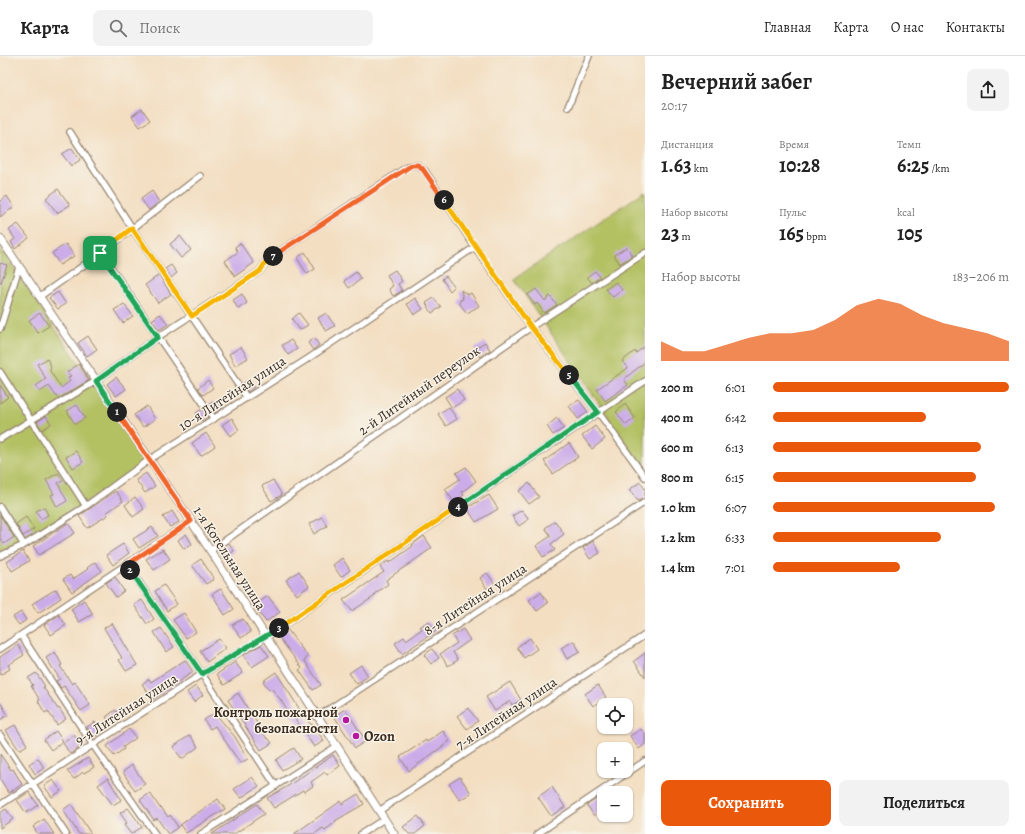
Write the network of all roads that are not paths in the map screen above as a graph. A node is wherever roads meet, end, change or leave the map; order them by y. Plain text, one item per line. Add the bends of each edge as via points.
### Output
1 (589, 56) edge
2 (568, 107) dead end
3 (70, 132) dead end
4 (200, 176) dead end
5 (132, 228) junction
6 (0, 238) edge
7 (475, 247) junction
8 (100, 253) junction
9 (645, 253) edge
10 (19, 267) junction
11 (39, 297) junction
12 (192, 316) junction
13 (531, 327) junction
14 (0, 329) edge
15 (158, 337) junction
16 (0, 372) edge
17 (96, 381) junction
18 (645, 381) edge
19 (247, 398) junction
20 (598, 412) junction
21 (214, 419) junction
22 (31, 420) junction
23 (0, 438) edge
24 (150, 460) junction
25 (645, 477) edge
26 (645, 502) edge
27 (86, 506) junction
28 (0, 507) edge
29 (191, 521) junction
30 (24, 545) junction
31 (210, 551) junction
32 (0, 556) edge
33 (127, 565) junction
34 (21, 635) junction
35 (645, 635) edge
36 (266, 637) junction
37 (0, 649) edge
38 (202, 674) junction
39 (318, 717) junction
40 (0, 735) edge
41 (93, 745) junction
42 (337, 746) junction
43 (645, 761) edge
44 (32, 784) junction
45 (276, 786) junction
46 (0, 805) edge
47 (379, 811) junction
48 (384, 819) junction
49 (66, 834) edge
50 (155, 834) edge
51 (201, 834) edge
52 (361, 834) edge
53 (394, 834) edge
54 (537, 834) edge

1 - 2 street
3 - 5 street
4 - 5 street
5 - 8 street
5 - 12 street
6 - 10 street, 1-я Котельная улица
7 - 12 street via 425,171 418,165 412,165 267,260 260,271
7 - 13 street
7 - 19 street, 10-я Литейная улица
8 - 11 street
8 - 15 street
9 - 13 street, 2-й Литейный переулок
10 - 11 street, 1-я Котельная улица
10 - 14 street
11 - 17 street, 1-я Котельная улица
12 - 15 street
12 - 19 street
13 - 20 street
13 - 31 street, 2-й Литейный переулок
15 - 17 street
15 - 21 street
16 - 22 street
17 - 22 street
17 - 24 street, 1-я Котельная улица
18 - 20 street, 9-я Литейная улица
19 - 21 street, 10-я Литейная улица
20 - 25 street
20 - 36 street, 9-я Литейная улица
21 - 24 street, 10-я Литейная улица
22 - 23 street
22 - 27 street
24 - 27 street, 10-я Литейная улица
24 - 29 street, 1-я Котельная улица
26 - 39 street, 8-я Литейная улица
27 - 30 street, 10-я Литейная улица
28 - 30 street
29 - 31 street, 1-я Котельная улица
29 - 33 street
30 - 32 street, 10-я Литейная улица
31 - 36 street, 1-я Котельная улица
33 - 34 street
33 - 38 street
34 - 37 street
34 - 41 street
35 - 47 street, 7-я Литейная улица
36 - 38 street, 9-я Литейная улица
36 - 39 street, 1-я Котельная улица
38 - 41 street, 9-я Литейная улица
38 - 45 street
39 - 42 street, 1-я Котельная улица
40 - 44 street
41 - 44 street, 9-я Литейная улица
41 - 50 street
42 - 45 street
42 - 47 street, 1-я Котельная улица
43 - 54 street
44 - 46 street, 9-я Литейная улица
44 - 49 street
45 - 51 street
47 - 48 street, 1-я Котельная улица
48 - 52 street
48 - 53 street, 1-я Котельная улица

